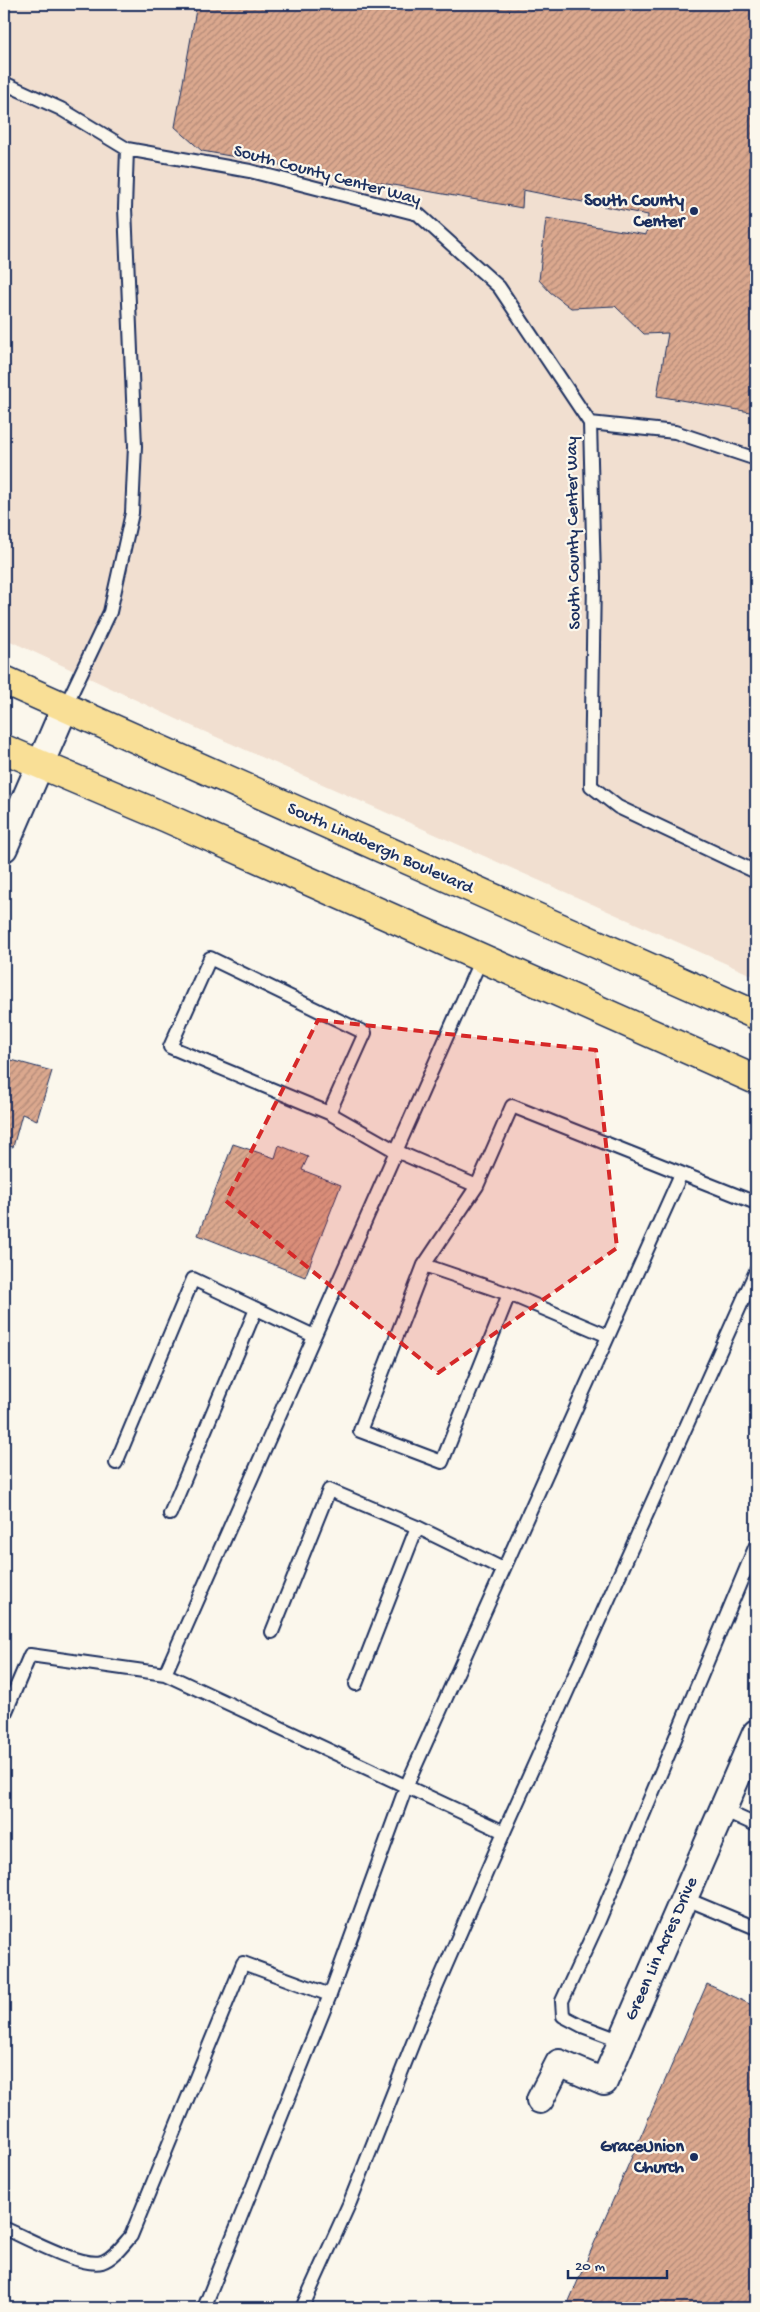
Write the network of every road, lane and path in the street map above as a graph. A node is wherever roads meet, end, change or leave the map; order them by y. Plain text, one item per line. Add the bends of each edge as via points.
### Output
1 (4, 83) edge
2 (127, 149) junction
3 (590, 423) junction
4 (756, 459) edge
5 (4, 680) edge
6 (65, 708) junction
7 (4, 749) edge
8 (40, 764) junction
9 (4, 848) edge
10 (756, 872) edge
11 (481, 959) junction
12 (756, 1015) edge
13 (756, 1080) edge
14 (329, 1113) junction
15 (396, 1150) junction
16 (681, 1174) junction
17 (477, 1186) junction
18 (756, 1203) edge
19 (424, 1265) junction
20 (756, 1271) edge
21 (509, 1294) junction
22 (256, 1309) junction
23 (314, 1336) junction
24 (608, 1336) junction
25 (116, 1463) dead end
26 (170, 1514) dead end
27 (416, 1526) junction
28 (756, 1545) edge
29 (503, 1569) junction
30 (272, 1632) dead end
31 (165, 1674) junction
32 (356, 1684) dead end
33 (4, 1716) edge
34 (756, 1733) edge
35 (406, 1787) junction
36 (722, 1810) junction
37 (756, 1825) edge
38 (504, 1832) junction
39 (684, 1898) junction
40 (756, 1928) edge
41 (330, 1995) junction
42 (622, 2041) junction
43 (540, 2100) dead end
44 (4, 2228) edge
45 (204, 2308) edge
46 (302, 2308) edge

1 - 2 lane, South County Center Way via 61,109
2 - 3 lane, South County Center Way via 250,171 418,214 499,287
2 - 6 lane via 125,208 135,446 132,512 110,612
3 - 4 lane via 675,432
3 - 10 lane, South County Center Way via 594,577 591,786 618,807
5 - 6 main road, South Lindbergh Boulevard
6 - 8 street
6 - 12 main road, South Lindbergh Boulevard
7 - 8 main road
8 - 9 street
8 - 11 main road
11 - 13 main road
11 - 15 lane
14 - 14 lane via 170,1047 210,958 365,1032
14 - 15 lane
15 - 17 lane
15 - 23 lane
16 - 17 lane via 512,1106
16 - 18 lane
16 - 24 lane
17 - 19 lane
19 - 21 lane
19 - 21 lane via 360,1431 442,1462
20 - 38 lane
21 - 24 lane
22 - 23 lane
22 - 25 lane via 194,1279
22 - 26 lane
23 - 31 lane
24 - 29 lane
27 - 29 lane
27 - 30 lane via 329,1490
27 - 32 lane
28 - 42 lane via 598,1923 562,2001 563,2016
29 - 35 lane
31 - 33 lane via 30,1655
31 - 35 lane
34 - 36 street, Green Lin Acres Drive
35 - 38 lane
35 - 41 lane
36 - 37 lane
36 - 39 street, Green Lin Acres Drive
38 - 46 lane via 422,2020 350,2202
39 - 40 lane
39 - 42 street, Green Lin Acres Drive
41 - 44 lane via 243,1963 131,2236 118,2251 102,2262 78,2261
41 - 45 lane
42 - 43 street, Green Lin Acres Drive via 604,2082 559,2063

